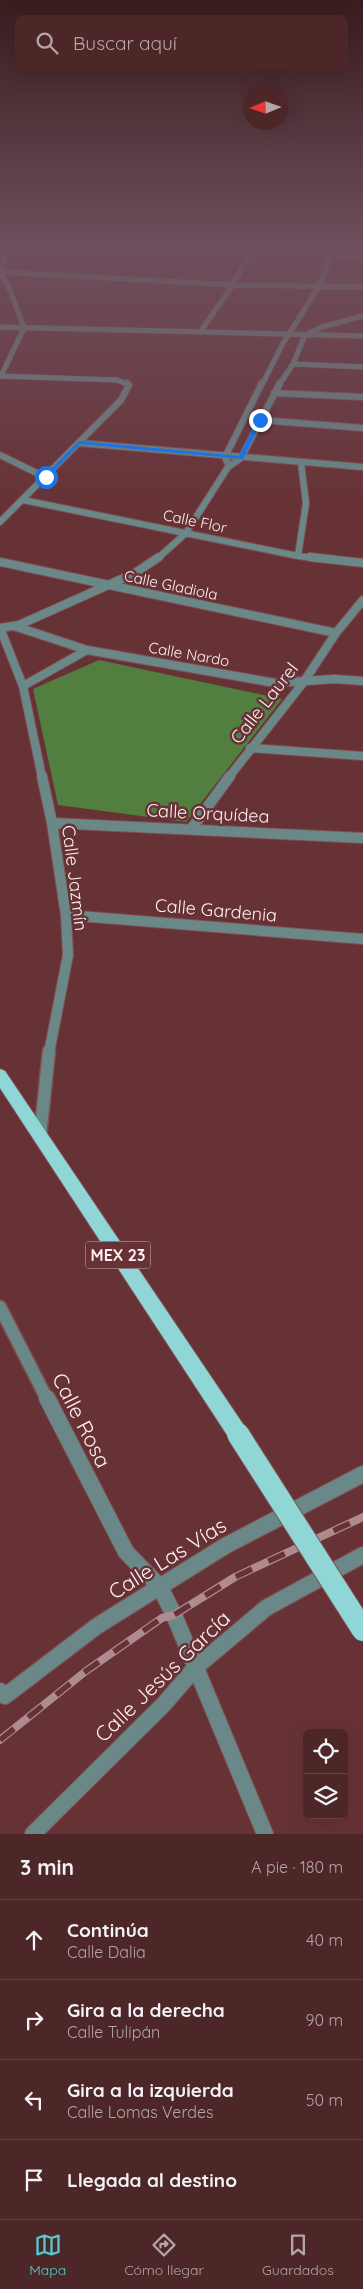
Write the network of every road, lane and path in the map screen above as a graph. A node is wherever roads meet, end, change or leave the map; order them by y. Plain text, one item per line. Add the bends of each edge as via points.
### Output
1 (22, 332) edge
2 (182, 332) edge
3 (200, 332) joint
4 (290, 332) edge
5 (312, 332) edge
6 (288, 335) junction
7 (305, 335) junction
8 (363, 336) edge
9 (293, 364) junction
10 (363, 367) edge
11 (1, 376) edge
12 (274, 393) junction
13 (363, 397) edge
14 (260, 420) junction
15 (363, 428) edge
16 (79, 443) junction
17 (0, 454) edge
18 (225, 457) junction
19 (241, 458) junction
20 (301, 462) junction
21 (228, 467) junction
22 (363, 467) edge
23 (46, 477) junction
24 (23, 500) junction
25 (0, 509) edge
26 (9, 513) junction
27 (0, 522) edge
28 (186, 533) junction
29 (298, 556) junction
30 (0, 562) edge
31 (363, 563) edge
32 (104, 585) junction
33 (363, 600) edge
34 (14, 626) junction
35 (0, 628) edge
36 (336, 633) junction
37 (87, 650) junction
38 (363, 680) edge
39 (303, 683) junction
40 (23, 686) junction
41 (250, 748) junction
42 (363, 756) edge
43 (52, 823) junction
44 (192, 828) junction
45 (363, 838) edge
46 (66, 915) junction
47 (363, 939) edge
48 (0, 1075) edge
49 (40, 1138) junction
50 (0, 1307) edge
51 (238, 1434) joint
52 (363, 1474) edge
53 (363, 1555) edge
54 (160, 1587) junction
55 (363, 1630) edge
56 (196, 1667) junction
57 (2, 1693) edge
58 (33, 1834) edge
59 (265, 1834) edge

1 - 11 street
2 - 3 street
3 - 6 street
4 - 6 street
5 - 7 street
6 - 7 street
6 - 18 street
7 - 8 street
7 - 9 street
9 - 10 street
9 - 12 street
11 - 16 street via 126,382 129,385 121,400
12 - 13 street
12 - 14 street
14 - 15 street
14 - 19 street
16 - 18 street
16 - 23 street
17 - 23 street
18 - 19 street
18 - 21 street
19 - 20 street
19 - 21 street
20 - 22 street
20 - 29 street via 306,503
21 - 28 street
23 - 24 street
24 - 26 street
24 - 28 street, Calle Flor
25 - 26 street
26 - 27 street
28 - 29 street, Calle Flor
28 - 32 street via 166,553 135,573
29 - 31 street, Calle Flor
30 - 32 street, Calle Gladiola
32 - 34 street
32 - 36 street, Calle Gladiola
33 - 36 street, Calle Laurel
34 - 35 street
34 - 37 street, Calle Nardo
35 - 40 street, Calle Jazmín
36 - 39 street, Calle Laurel
37 - 39 street, Calle Nardo via 275,683
37 - 40 street
38 - 39 street, Calle Nardo
39 - 41 street, Calle Laurel
40 - 43 street, Calle Jazmín
41 - 42 street
41 - 44 street, Calle Laurel
43 - 44 street, Calle Orquídea
43 - 46 street, Calle Jazmín
44 - 45 street, Calle Orquídea
46 - 47 street, Calle Gardenia
46 - 49 street, Calle Jazmín via 68,955 46,1068
48 - 49 highway, MEX 23
49 - 51 highway, MEX 23
50 - 54 street, Calle Rosa via 126,1552
51 - 55 highway, MEX 23, bridge
52 - 54 street, Calle Las Vías via 225,1546
53 - 56 street, Calle Jesús García via 266,1608
54 - 56 street, Calle Rosa
54 - 57 street, Calle Las Vías via 97,1626
56 - 58 street, Calle Jesús García via 164,1704
56 - 59 street, Calle Rosa

